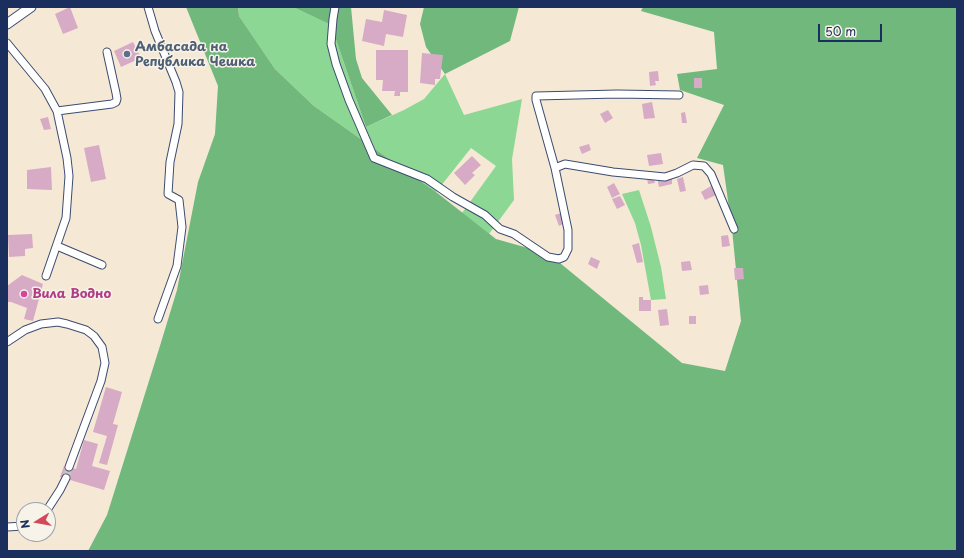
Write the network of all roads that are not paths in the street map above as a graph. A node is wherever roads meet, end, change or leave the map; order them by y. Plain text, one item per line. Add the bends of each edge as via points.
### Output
1 (31, 7) edge
2 (148, 7) edge
3 (335, 7) edge
4 (7, 24) edge
5 (7, 43) edge
6 (107, 52) dead end
7 (680, 95) dead end
8 (57, 111) junction
9 (555, 168) junction
10 (734, 229) dead end
11 (57, 246) junction
12 (102, 265) dead end
13 (46, 276) dead end
14 (158, 319) dead end
15 (7, 342) edge
16 (69, 467) tunnel mouth
17 (66, 478) tunnel mouth
18 (53, 502) edge

1 - 4 street
2 - 14 street via 179,92 178,124 170,162 168,194 179,200 182,227 177,266
3 - 9 street via 331,44 336,64 374,158 427,180 485,215 500,229 514,234 548,257 559,259 564,257 568,249 568,230
5 - 8 street via 45,89
6 - 8 street via 116,102
7 - 9 street via 536,96
8 - 11 street via 69,176 66,218
9 - 10 street via 565,164 665,177 693,165 704,166 711,174
11 - 12 street
11 - 13 street
15 - 16 street via 30,328 58,322 86,330 102,347 105,363 101,380
17 - 18 street

